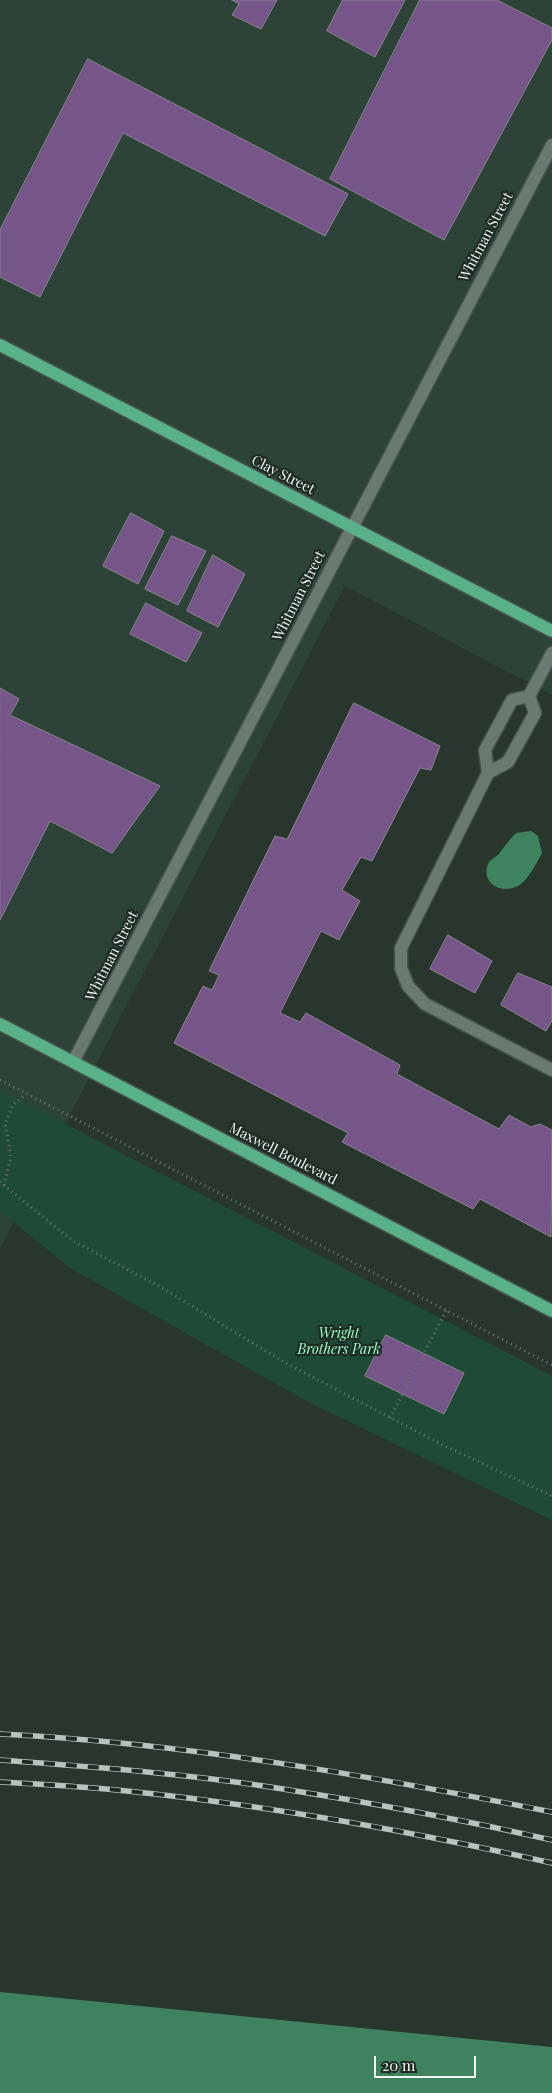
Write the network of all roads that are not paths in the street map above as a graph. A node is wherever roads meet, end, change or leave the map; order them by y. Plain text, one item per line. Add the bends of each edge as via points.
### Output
1 (552, 145) edge
2 (0, 345) edge
3 (351, 527) junction
4 (552, 631) edge
5 (552, 653) edge
6 (529, 696) junction
7 (488, 774) junction
8 (0, 1024) edge
9 (74, 1062) junction
10 (552, 1070) edge
11 (552, 1311) edge

1 - 3 street, Whitman Street
2 - 3 main road, Clay Street
3 - 4 main road, Clay Street
3 - 9 street, Whitman Street
5 - 6 street
6 - 7 street via 535,713 508,762
6 - 7 street via 512,700 485,750
7 - 10 street via 401,948 401,968 408,986 425,1004
8 - 9 main road, Maxwell Boulevard
9 - 11 main road, Maxwell Boulevard

